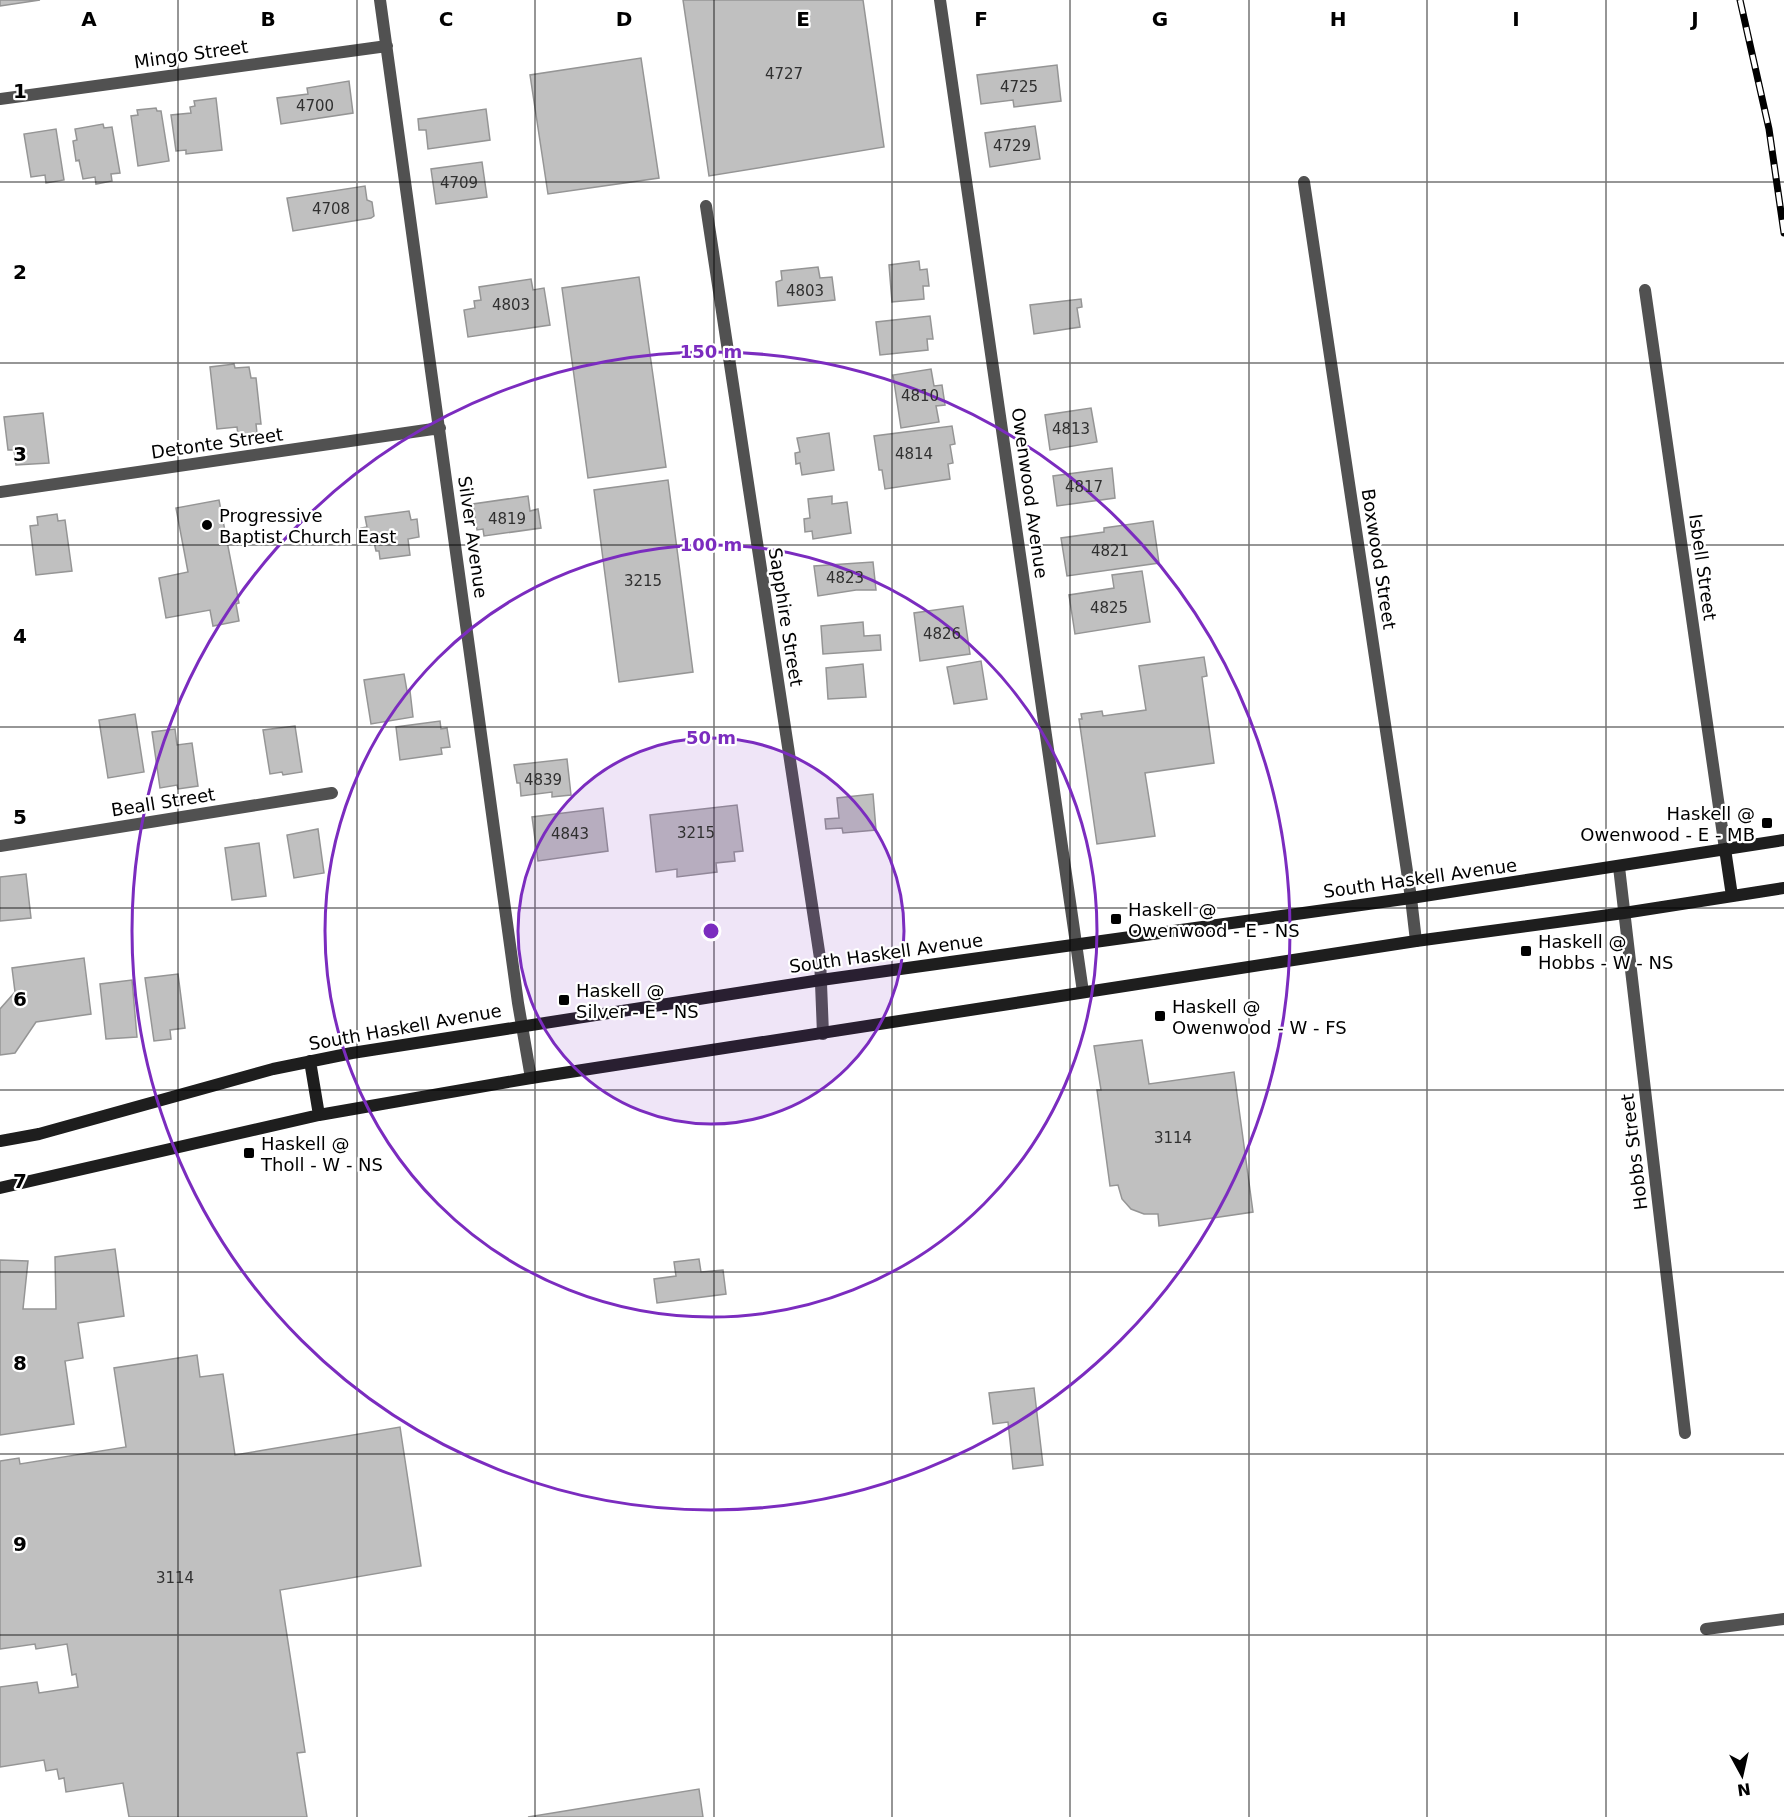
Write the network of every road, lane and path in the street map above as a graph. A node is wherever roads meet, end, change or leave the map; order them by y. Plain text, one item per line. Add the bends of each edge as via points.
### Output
1 (380, 0) edge
2 (940, 0) edge
3 (387, 46) junction
4 (0, 99) edge
5 (1304, 182) dead end
6 (706, 206) dead end
7 (1644, 290) dead end
8 (440, 428) junction
9 (0, 492) edge
10 (332, 793) dead end
11 (1784, 840) edge
12 (0, 846) edge
13 (1725, 849) junction
14 (1619, 867) junction
15 (1784, 888) edge
16 (1732, 896) junction
17 (1411, 898) junction
18 (1624, 913) junction
19 (1416, 941) junction
20 (1076, 945) junction
21 (820, 980) junction
22 (1083, 992) junction
23 (522, 1026) junction
24 (823, 1034) junction
25 (310, 1061) junction
26 (531, 1078) junction
27 (319, 1115) junction
28 (0, 1142) edge
29 (0, 1188) edge
30 (1685, 1433) dead end
31 (1784, 1619) edge
32 (1706, 1629) dead end

1 - 3 street, Silver Avenue
2 - 20 street, Owenwood Avenue
3 - 4 street, Mingo Street
3 - 8 street, Silver Avenue
5 - 17 street, Boxwood Street
6 - 21 street, Sapphire Street via 820,958
7 - 13 street, Isbell Street
8 - 9 street, Detonte Street
8 - 23 street, Silver Avenue
10 - 12 street, Beall Street
11 - 13 main road, South Haskell Avenue
13 - 14 main road, South Haskell Avenue
13 - 16 main road
14 - 17 main road, South Haskell Avenue
14 - 18 street, Hobbs Street
15 - 16 main road
16 - 18 main road
17 - 19 street, Boxwood Street
17 - 20 main road, South Haskell Avenue
18 - 19 main road
18 - 30 street, Hobbs Street
19 - 22 main road
20 - 21 main road, South Haskell Avenue
20 - 22 street, Owenwood Avenue
21 - 23 main road, South Haskell Avenue
21 - 24 street, Sapphire Street
22 - 24 main road
23 - 25 main road, South Haskell Avenue
23 - 26 street, Silver Avenue
24 - 26 main road
25 - 27 main road
25 - 28 main road, South Haskell Avenue
26 - 27 main road
27 - 29 main road
31 - 32 street

